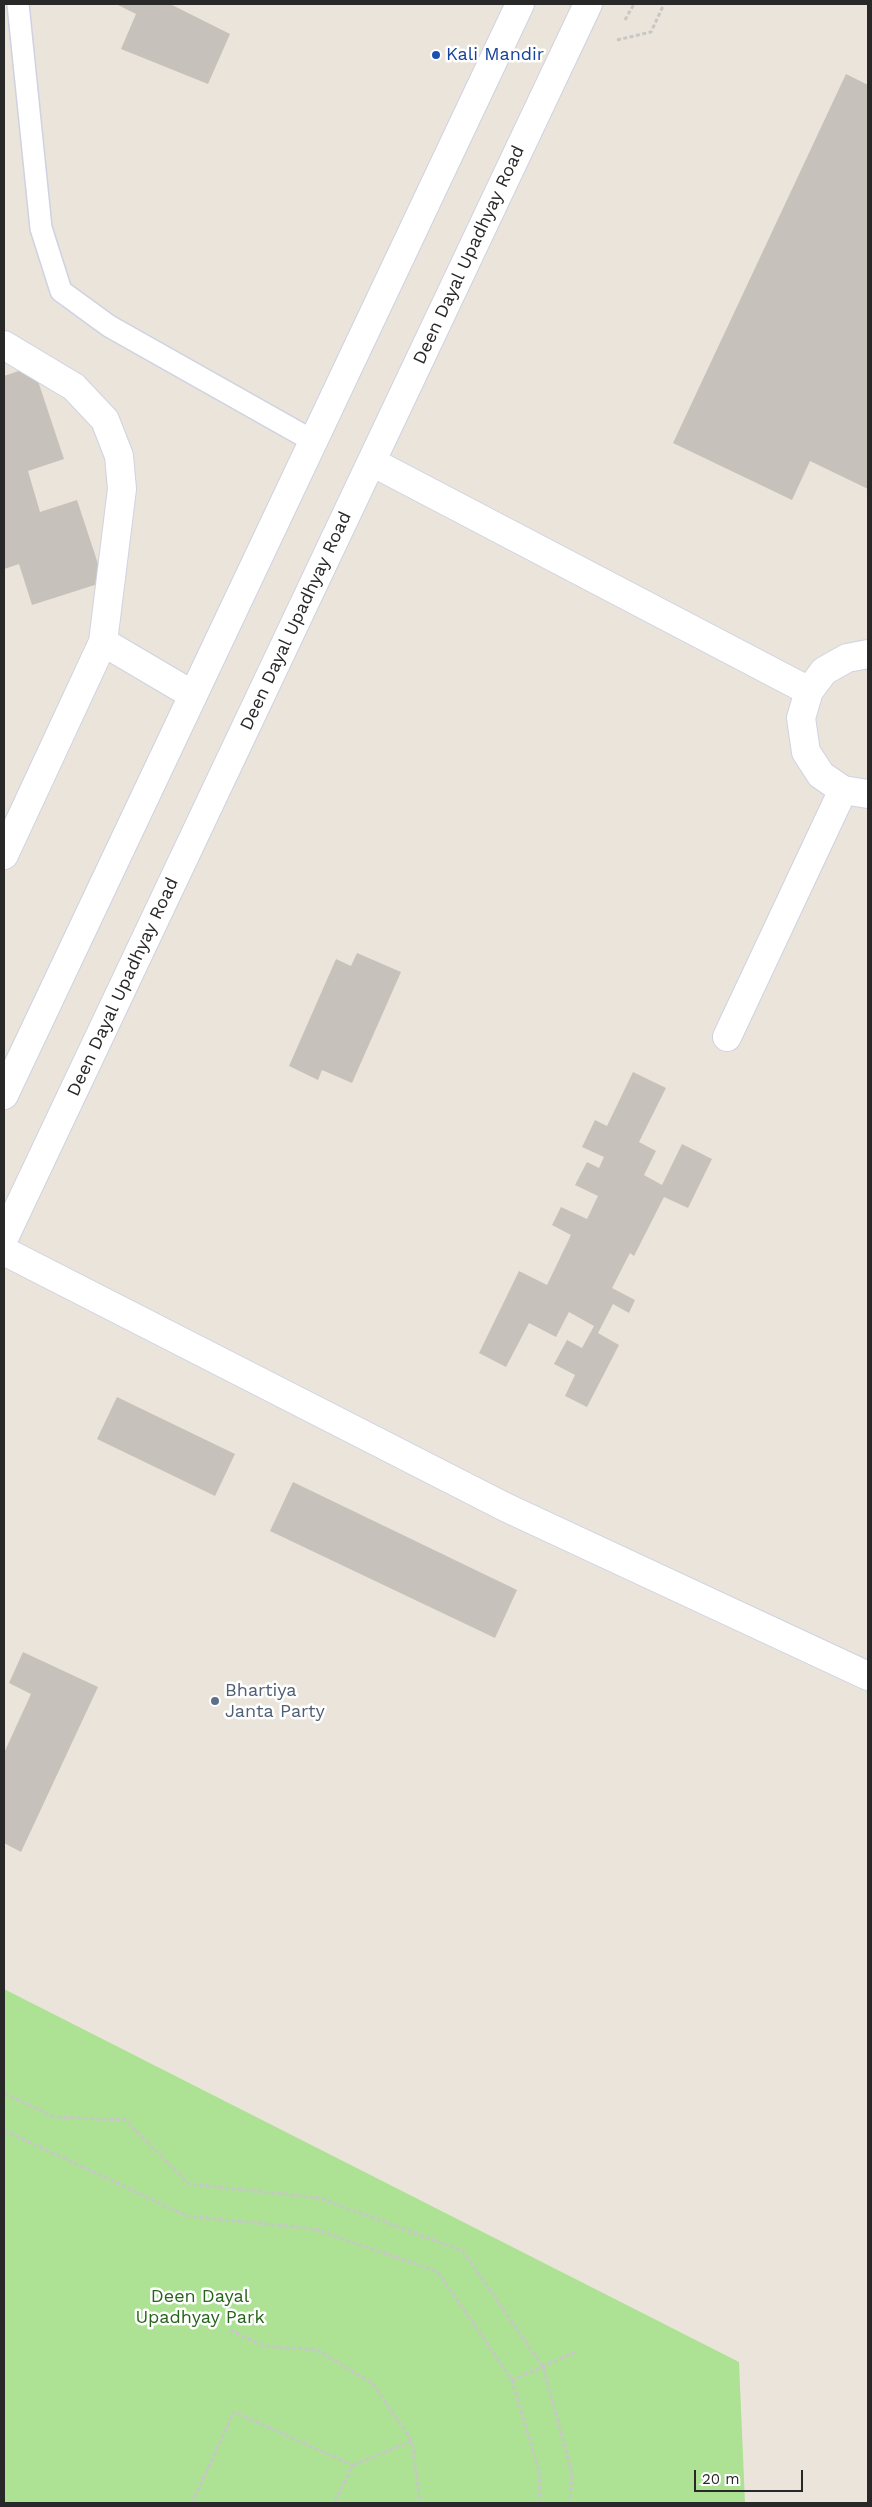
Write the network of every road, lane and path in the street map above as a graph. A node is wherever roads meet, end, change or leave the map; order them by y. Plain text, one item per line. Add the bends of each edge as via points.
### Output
1 (18, 4) edge
2 (520, 4) edge
3 (588, 4) edge
4 (634, 4) edge
5 (664, 4) edge
6 (625, 20) dead end
7 (618, 40) dead end
8 (6, 347) edge
9 (313, 441) junction
10 (372, 462) junction
11 (103, 642) junction
12 (868, 654) edge
13 (809, 690) junction
14 (194, 695) junction
15 (856, 792) edge
16 (4, 854) edge
17 (727, 1037) dead end
18 (4, 1095) edge
19 (4, 1238) edge
20 (4, 1252) edge
21 (868, 1676) edge
22 (4, 2093) edge
23 (4, 2130) edge
24 (230, 2330) dead end
25 (578, 2351) dead end
26 (543, 2367) junction
27 (512, 2380) junction
28 (412, 2441) junction
29 (353, 2465) junction
30 (192, 2503) edge
31 (334, 2503) edge
32 (420, 2503) edge
33 (539, 2503) edge
34 (570, 2503) edge

1 - 9 lane via 41,228 61,291 109,326
2 - 9 street
3 - 10 street, Deen Dayal Upadhyay Road
4 - 6 path
5 - 7 path via 651,32
8 - 11 street via 74,387 105,420 119,456 122,489
9 - 14 street
10 - 13 street
10 - 19 street, Deen Dayal Upadhyay Road
11 - 14 street
11 - 16 street
12 - 13 street via 847,658 824,671
13 - 15 street via 801,718 806,752 821,775
14 - 18 street
15 - 17 street
20 - 21 street via 505,1507
22 - 26 path via 54,2117 124,2120 189,2184 320,2198 463,2251
23 - 27 path via 187,2216 314,2229 438,2272
24 - 28 path via 264,2346 317,2350 373,2384
25 - 26 path
26 - 27 path
26 - 34 path via 572,2473
27 - 33 path via 540,2475
28 - 29 path
28 - 32 path
29 - 30 path via 234,2412
29 - 31 path

